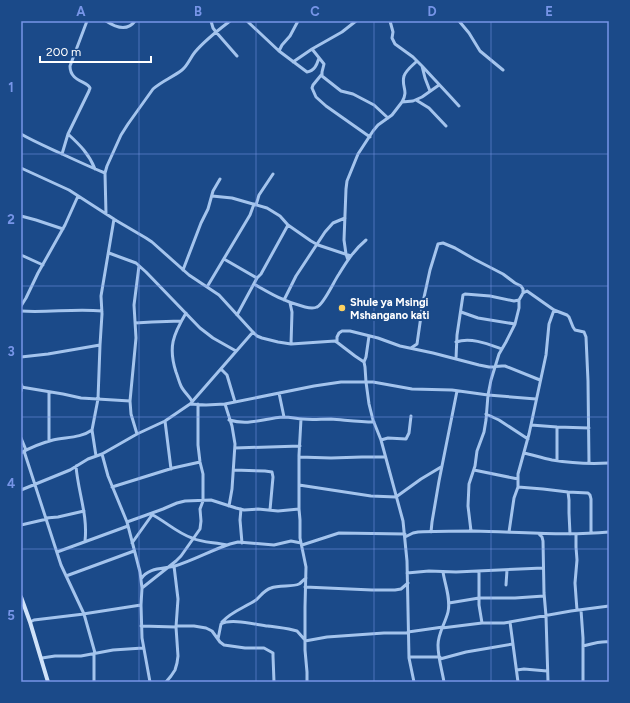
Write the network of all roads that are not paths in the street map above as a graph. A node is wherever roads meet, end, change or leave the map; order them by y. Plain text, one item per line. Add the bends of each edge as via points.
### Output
1 (87, 21) edge
2 (106, 21) edge
3 (135, 21) edge
4 (211, 21) edge
5 (230, 21) edge
6 (247, 21) edge
7 (298, 21) edge
8 (356, 21) edge
9 (390, 21) edge
10 (459, 21) edge
11 (216, 32) junction
12 (312, 49) junction
13 (279, 51) junction
14 (237, 56) dead end
15 (319, 58) junction
16 (417, 61) junction
17 (293, 62) junction
18 (422, 66) junction
19 (503, 70) dead end
20 (322, 74) junction
21 (440, 85) junction
22 (430, 91) junction
23 (416, 100) junction
24 (402, 102) junction
25 (459, 106) dead end
26 (388, 118) junction
27 (446, 126) dead end
28 (21, 134) edge
29 (68, 134) junction
30 (370, 137) junction
31 (62, 154) junction
32 (21, 168) edge
33 (95, 169) junction
34 (105, 173) junction
35 (273, 174) dead end
36 (220, 179) dead end
37 (78, 196) junction
38 (212, 196) junction
39 (255, 204) junction
40 (106, 214) junction
41 (21, 216) edge
42 (345, 218) junction
43 (114, 219) junction
44 (288, 225) junction
45 (63, 229) junction
46 (366, 240) dead end
47 (318, 244) junction
48 (109, 253) junction
49 (346, 254) junction
50 (21, 255) edge
51 (350, 256) junction
52 (224, 259) junction
53 (348, 260) junction
54 (43, 265) junction
55 (139, 266) junction
56 (183, 270) junction
57 (257, 278) junction
58 (254, 284) junction
59 (207, 287) junction
60 (523, 293) junction
61 (284, 300) junction
62 (519, 300) junction
63 (290, 303) junction
64 (21, 306) edge
65 (554, 310) junction
66 (21, 311) edge
67 (102, 311) junction
68 (461, 312) junction
69 (186, 313) junction
70 (237, 314) junction
71 (181, 321) junction
72 (135, 323) junction
73 (515, 324) junction
74 (253, 332) junction
75 (370, 336) junction
76 (337, 342) junction
77 (456, 342) junction
78 (291, 344) junction
79 (100, 345) junction
80 (411, 348) junction
81 (502, 349) junction
82 (236, 351) junction
83 (21, 357) edge
84 (456, 359) junction
85 (364, 362) junction
86 (496, 367) junction
87 (221, 369) junction
88 (540, 380) junction
89 (366, 382) junction
90 (21, 386) edge
91 (456, 391) junction
92 (21, 392) edge
93 (49, 392) junction
94 (279, 393) junction
95 (488, 395) junction
96 (98, 399) junction
97 (536, 399) junction
98 (130, 401) junction
99 (235, 402) junction
100 (191, 403) junction
101 (198, 404) junction
102 (225, 404) junction
103 (486, 414) junction
104 (411, 416) dead end
105 (284, 417) junction
106 (301, 419) junction
107 (229, 420) junction
108 (165, 421) junction
109 (374, 422) junction
110 (531, 425) junction
111 (557, 428) junction
112 (589, 428) junction
113 (92, 430) junction
114 (137, 434) junction
115 (21, 438) edge
116 (528, 439) junction
117 (380, 440) junction
118 (49, 441) junction
119 (300, 446) junction
120 (235, 448) junction
121 (24, 451) edge
122 (524, 453) junction
123 (102, 454) junction
124 (96, 456) junction
125 (299, 456) junction
126 (385, 457) junction
127 (557, 460) junction
128 (200, 462) junction
129 (589, 463) junction
130 (609, 463) edge
131 (76, 466) junction
132 (442, 467) junction
133 (171, 469) junction
134 (234, 470) junction
135 (474, 470) junction
136 (518, 479) junction
137 (36, 484) junction
138 (299, 485) junction
139 (112, 487) junction
140 (518, 487) junction
141 (21, 490) edge
142 (568, 492) junction
143 (396, 497) junction
144 (203, 501) junction
145 (229, 506) junction
146 (241, 509) junction
147 (299, 509) junction
148 (270, 510) junction
149 (84, 511) junction
150 (151, 514) junction
151 (46, 519) junction
152 (127, 524) junction
153 (21, 525) edge
154 (471, 531) junction
155 (432, 532) junction
156 (509, 532) junction
157 (609, 532) edge
158 (591, 533) junction
159 (539, 534) junction
160 (570, 534) junction
161 (576, 534) junction
162 (405, 536) junction
163 (193, 539) junction
164 (85, 541) junction
165 (132, 543) junction
166 (242, 543) junction
167 (301, 544) junction
168 (227, 545) junction
169 (134, 551) junction
170 (57, 552) junction
171 (174, 566) junction
172 (170, 567) junction
173 (543, 568) junction
174 (507, 570) junction
175 (479, 571) junction
176 (444, 572) junction
177 (408, 573) junction
178 (66, 576) junction
179 (306, 578) junction
180 (141, 579) junction
181 (408, 583) junction
182 (506, 585) dead end
183 (305, 587) junction
184 (142, 588) junction
185 (400, 589) junction
186 (408, 594) junction
187 (544, 596) junction
188 (21, 597) edge
189 (479, 598) junction
190 (448, 603) junction
191 (141, 604) junction
192 (609, 606) edge
193 (579, 610) junction
194 (83, 614) junction
195 (546, 616) junction
196 (30, 622) junction
197 (510, 622) junction
198 (222, 624) junction
199 (482, 624) junction
200 (141, 626) junction
201 (176, 627) junction
202 (442, 628) junction
203 (408, 632) junction
204 (218, 639) junction
205 (305, 640) junction
206 (609, 642) edge
207 (513, 644) junction
208 (582, 646) junction
209 (143, 648) junction
210 (94, 653) junction
211 (409, 657) junction
212 (42, 658) junction
213 (440, 658) junction
214 (517, 670) junction
215 (548, 671) junction
216 (48, 682) edge
217 (94, 682) edge
218 (150, 682) edge
219 (166, 682) edge
220 (274, 682) edge
221 (307, 682) edge
222 (414, 682) edge
223 (444, 682) edge
224 (518, 682) edge
225 (548, 682) edge
226 (583, 682) edge

1 - 29 street via 70,70 90,88
2 - 3 street via 125,28 130,27
4 - 11 street
5 - 11 street
6 - 13 street
7 - 13 street
8 - 12 street
9 - 16 street via 395,44
10 - 19 street via 480,51
11 - 14 street
11 - 34 street via 194,53 183,69 153,89 122,135
12 - 15 street
12 - 17 street
13 - 17 street
15 - 17 street via 310,72
15 - 20 street via 324,65
16 - 18 street
16 - 24 street via 404,77 405,94
18 - 21 street
18 - 22 street
20 - 26 street via 341,91 374,105
20 - 30 street via 312,88 316,97
21 - 22 street
21 - 25 street
22 - 23 street
23 - 24 street
23 - 27 street via 429,108
24 - 26 street
26 - 30 street via 378,125
28 - 31 street
29 - 31 street
29 - 33 street via 82,147
30 - 42 street via 358,154 347,181
31 - 33 street
32 - 37 street
33 - 34 street
34 - 40 street
35 - 39 street
36 - 38 street
37 - 40 street
37 - 45 street
38 - 39 street
38 - 56 street
39 - 44 street via 274,212
39 - 52 street
40 - 43 street
41 - 45 street
42 - 47 street via 330,225
42 - 49 street
43 - 48 street
43 - 56 street via 152,242
44 - 47 street
44 - 57 street
45 - 54 street
46 - 51 street
47 - 49 street
47 - 61 street via 296,276
48 - 55 street
48 - 67 street via 101,296
49 - 51 street
49 - 53 street
50 - 54 street
51 - 53 street
52 - 57 street
52 - 59 street
53 - 63 street via 321,304 312,308
54 - 64 street
55 - 69 street
55 - 72 street via 134,305
56 - 59 street
57 - 58 street
58 - 61 street
58 - 70 street
59 - 70 street
60 - 62 street
60 - 65 street via 529,291
60 - 80 street via 521,286 500,272 456,248 443,243 438,244 422,302 416,344
61 - 63 street
62 - 68 street via 465,294
62 - 73 street
63 - 78 street
65 - 88 street via 549,324
65 - 112 street via 567,315 575,330 586,334
66 - 67 street
67 - 79 street
68 - 73 street via 478,318
68 - 77 street
69 - 71 street
69 - 82 street via 213,338
70 - 74 street
71 - 72 street
71 - 100 street via 172,354 181,385
72 - 98 street
73 - 81 street
74 - 78 street via 262,338
74 - 82 street
75 - 76 street via 342,331 337,334
75 - 80 street
75 - 85 street
76 - 78 street
76 - 85 street
77 - 81 street via 472,341
77 - 84 street
79 - 83 street
79 - 96 street
80 - 84 street
81 - 86 street
82 - 87 street
84 - 86 street
85 - 89 street
86 - 88 street via 505,366
86 - 95 street
87 - 99 street via 228,375
87 - 100 street
88 - 97 street
89 - 91 street via 412,389
89 - 94 street via 341,382
89 - 109 street
90 - 92 street
90 - 93 street
91 - 95 street
91 - 132 street
93 - 96 street
93 - 118 street
94 - 99 street
94 - 105 street
95 - 97 street
95 - 103 street
96 - 98 street
96 - 113 street
97 - 110 street
98 - 114 street
99 - 102 street
100 - 101 street
100 - 108 street
101 - 102 street
101 - 128 street
102 - 107 street
103 - 116 street
103 - 135 street
104 - 117 street via 406,439
105 - 106 street
105 - 107 street via 246,422
106 - 109 street
106 - 119 street
107 - 120 street
108 - 114 street
108 - 133 street
109 - 117 street
110 - 111 street
110 - 116 street
111 - 112 street
111 - 127 street
112 - 129 street
113 - 118 street via 85,434
113 - 124 street
114 - 123 street
115 - 121 street
116 - 122 street
117 - 126 street
118 - 121 street
119 - 120 street
119 - 125 street
120 - 134 street
121 - 137 street
122 - 127 street
122 - 136 street
123 - 124 street
123 - 139 street
124 - 131 street
125 - 126 street
125 - 138 street
126 - 143 street
127 - 129 street
128 - 133 street
128 - 144 street via 203,474
129 - 130 street
131 - 137 street
131 - 149 street
132 - 143 street
132 - 155 street
133 - 139 street
134 - 145 street
134 - 148 street via 272,472
135 - 136 street
135 - 154 street via 468,492
136 - 140 street
137 - 141 street
137 - 151 street
138 - 143 street via 371,496
138 - 147 street
139 - 152 street
140 - 142 street
140 - 156 street
142 - 158 street via 590,494
142 - 160 street
143 - 162 street
144 - 145 street via 211,500
144 - 150 street via 181,502
144 - 163 street via 200,509 200,529
145 - 146 street
146 - 148 street
146 - 166 street
147 - 148 street
147 - 167 street
149 - 151 street
149 - 164 street
150 - 152 street
150 - 163 street
150 - 165 street
151 - 153 street
151 - 170 street
152 - 164 street
152 - 165 street
154 - 155 street
154 - 156 street
155 - 162 street
156 - 159 street
157 - 158 street
158 - 161 street
159 - 160 street
159 - 173 street via 543,538
160 - 161 street
161 - 193 street via 575,583
162 - 167 street via 339,533
162 - 177 street
163 - 168 street
163 - 172 street
164 - 170 street
165 - 169 street
166 - 167 street via 274,545 291,541
166 - 168 street
167 - 179 street
168 - 171 street
169 - 178 street
169 - 180 street
170 - 178 street
171 - 172 street
171 - 201 street via 178,599
172 - 180 street via 147,573
172 - 184 street
173 - 174 street
173 - 187 street
174 - 175 street
174 - 182 street
175 - 176 street
175 - 189 street
176 - 177 street
176 - 190 street
177 - 181 street
178 - 194 street
179 - 183 street
179 - 198 street via 296,585 268,589 255,601 231,614
180 - 184 street
181 - 185 street
181 - 186 street
183 - 185 street
183 - 205 street
184 - 191 street
185 - 186 street
186 - 203 street
187 - 189 street
187 - 195 street
188 - 196 street
189 - 190 street
189 - 199 street
190 - 202 street via 448,612
191 - 194 street
191 - 200 street
192 - 193 street
193 - 195 street
193 - 208 street
194 - 196 street
194 - 210 street
195 - 197 street
195 - 215 street
196 - 212 street
197 - 199 street
197 - 207 street
198 - 204 street
198 - 205 street via 245,622 290,629
199 - 202 street
200 - 201 street
200 - 209 street
201 - 204 street via 194,626 209,629
201 - 219 street via 177,663
202 - 203 street
202 - 213 street via 439,638
203 - 205 street
203 - 211 street
204 - 220 street via 222,644 264,648 273,653
205 - 221 street
206 - 208 street
207 - 213 street
207 - 214 street
208 - 226 street
209 - 210 street
209 - 218 street
210 - 212 street
210 - 217 street
211 - 213 street
211 - 222 street
212 - 216 street
213 - 223 street
214 - 215 street
214 - 224 street
215 - 225 street

